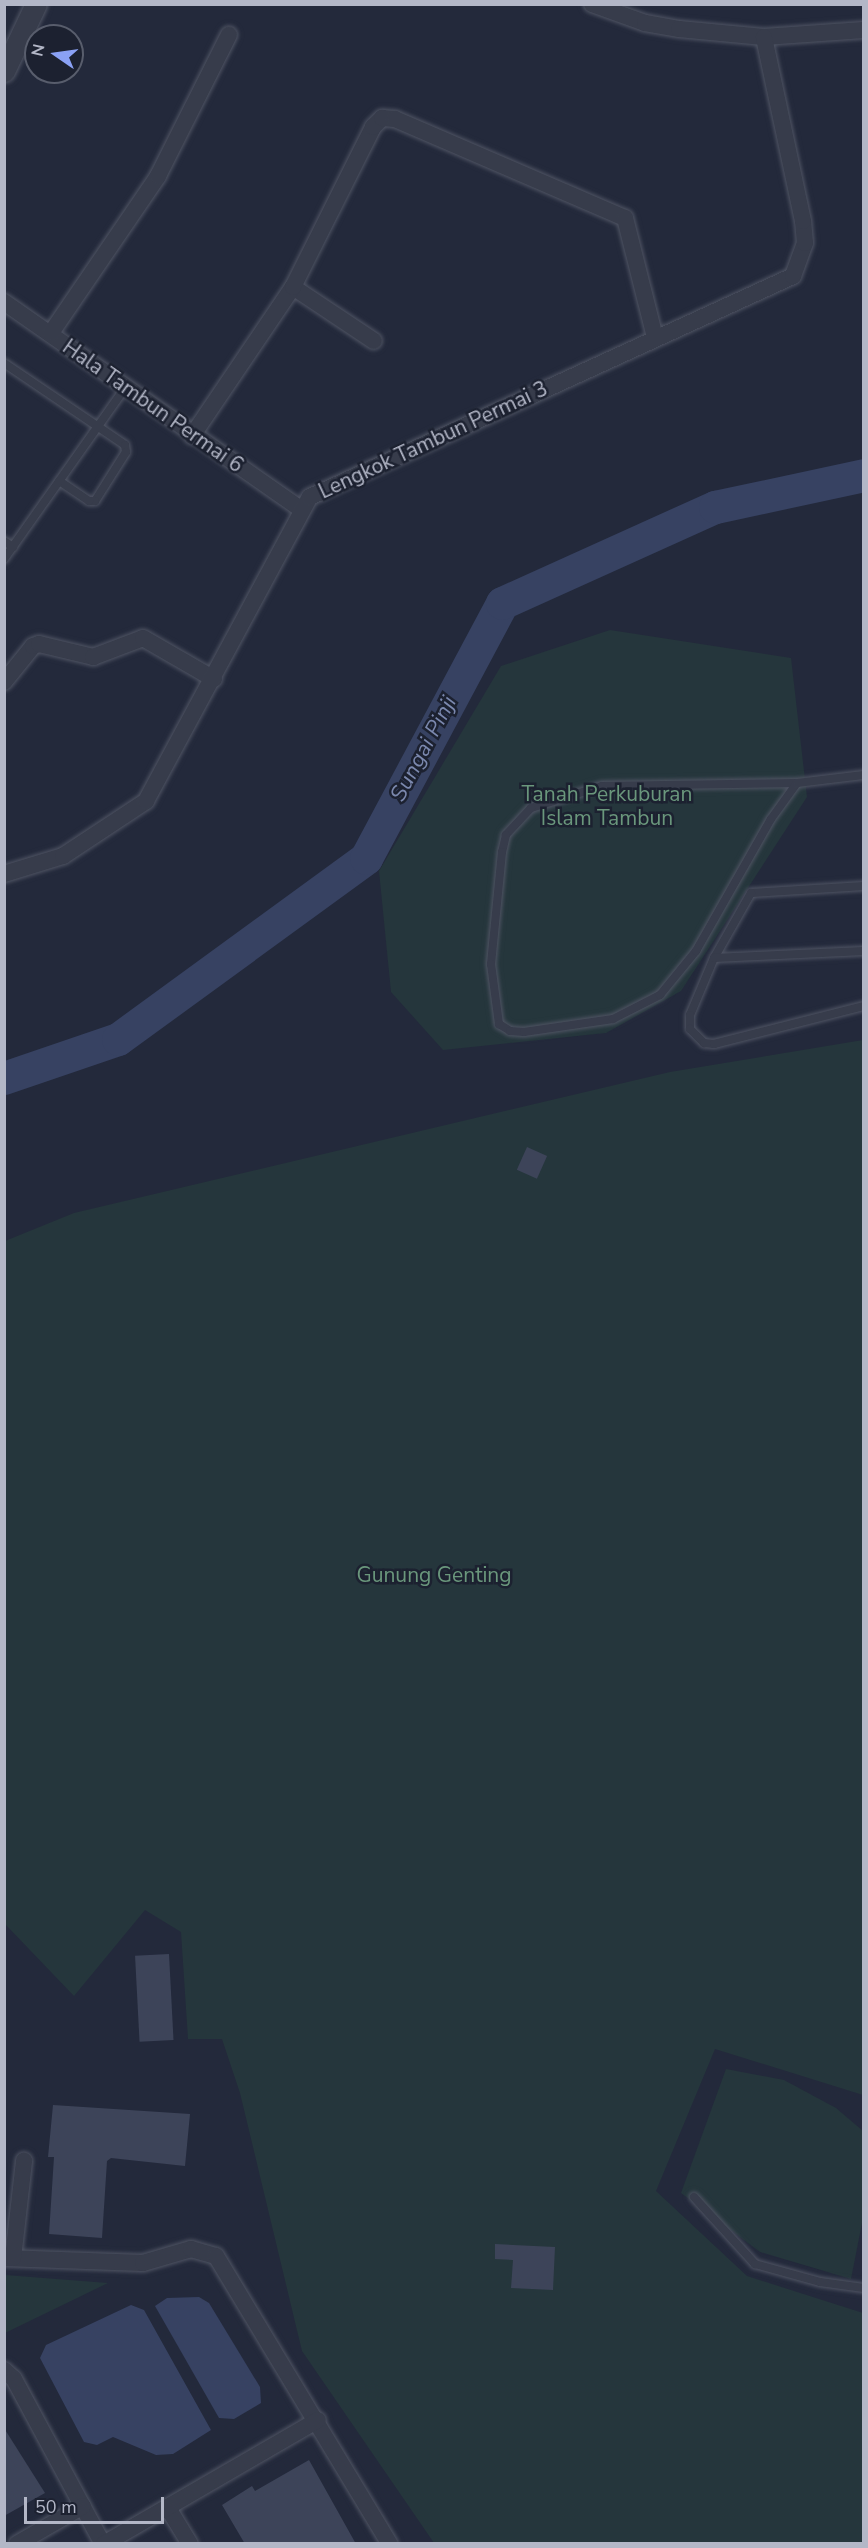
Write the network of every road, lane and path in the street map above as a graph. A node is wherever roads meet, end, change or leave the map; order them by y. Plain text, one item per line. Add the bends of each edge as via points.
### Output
1 (36, 4) edge
2 (592, 4) edge
3 (864, 30) edge
4 (229, 35) dead end
5 (764, 37) junction
6 (4, 71) edge
7 (293, 286) junction
8 (4, 302) edge
9 (51, 333) junction
10 (655, 337) junction
11 (374, 341) dead end
12 (4, 363) edge
13 (125, 388) junction
14 (99, 425) junction
15 (192, 436) junction
16 (59, 482) junction
17 (302, 510) junction
18 (4, 541) edge
19 (13, 547) junction
20 (4, 559) edge
21 (214, 679) junction
22 (4, 682) edge
23 (864, 775) edge
24 (797, 783) junction
25 (4, 874) edge
26 (864, 886) edge
27 (864, 951) edge
28 (714, 958) junction
29 (864, 1006) edge
30 (24, 2161) dead end
31 (694, 2197) dead end
32 (9, 2258) edge
33 (864, 2288) edge
34 (4, 2370) edge
35 (318, 2420) junction
36 (83, 2506) junction
37 (168, 2508) junction
38 (17, 2544) edge
39 (104, 2544) edge
40 (190, 2544) edge
41 (390, 2544) edge

1 - 6 street
2 - 5 street via 657,25
3 - 5 street
4 - 9 street via 158,176
5 - 10 street, Lengkok Tambun Permai 3 via 803,221 805,243 801,262 793,276
7 - 10 street via 373,127 388,117 625,218
7 - 11 street
7 - 15 street
8 - 9 street, Hala Tambun Permai 6
9 - 13 street, Hala Tambun Permai 6
10 - 17 street, Lengkok Tambun Permai 3 via 323,489 310,497
12 - 14 lane
13 - 14 lane
13 - 15 street, Hala Tambun Permai 6
14 - 16 lane
14 - 16 lane via 126,448 95,501
15 - 17 street, Hala Tambun Permai 6
16 - 19 lane
17 - 21 street, Lengkok Tambun Permai 3
18 - 19 lane
19 - 20 lane
21 - 22 street via 157,642 143,638 93,657 39,644 33,646
21 - 25 street, Lengkok Tambun Permai 3 via 146,801 63,856
23 - 24 lane
24 - 24 lane via 771,819 696,951 660,995 613,1019 524,1032 510,1031 499,1024 491,964 502,852 506,835 531,808 602,786
26 - 28 lane via 750,893
27 - 28 lane
28 - 29 lane via 690,1015 690,1029 704,1042 714,1044
30 - 32 street
31 - 33 lane via 755,2264 820,2282
32 - 35 street via 143,2263 191,2249 204,2250 223,2263
34 - 36 street via 14,2379
35 - 37 street
35 - 41 street
36 - 38 street
36 - 39 street
37 - 39 street
37 - 40 street

